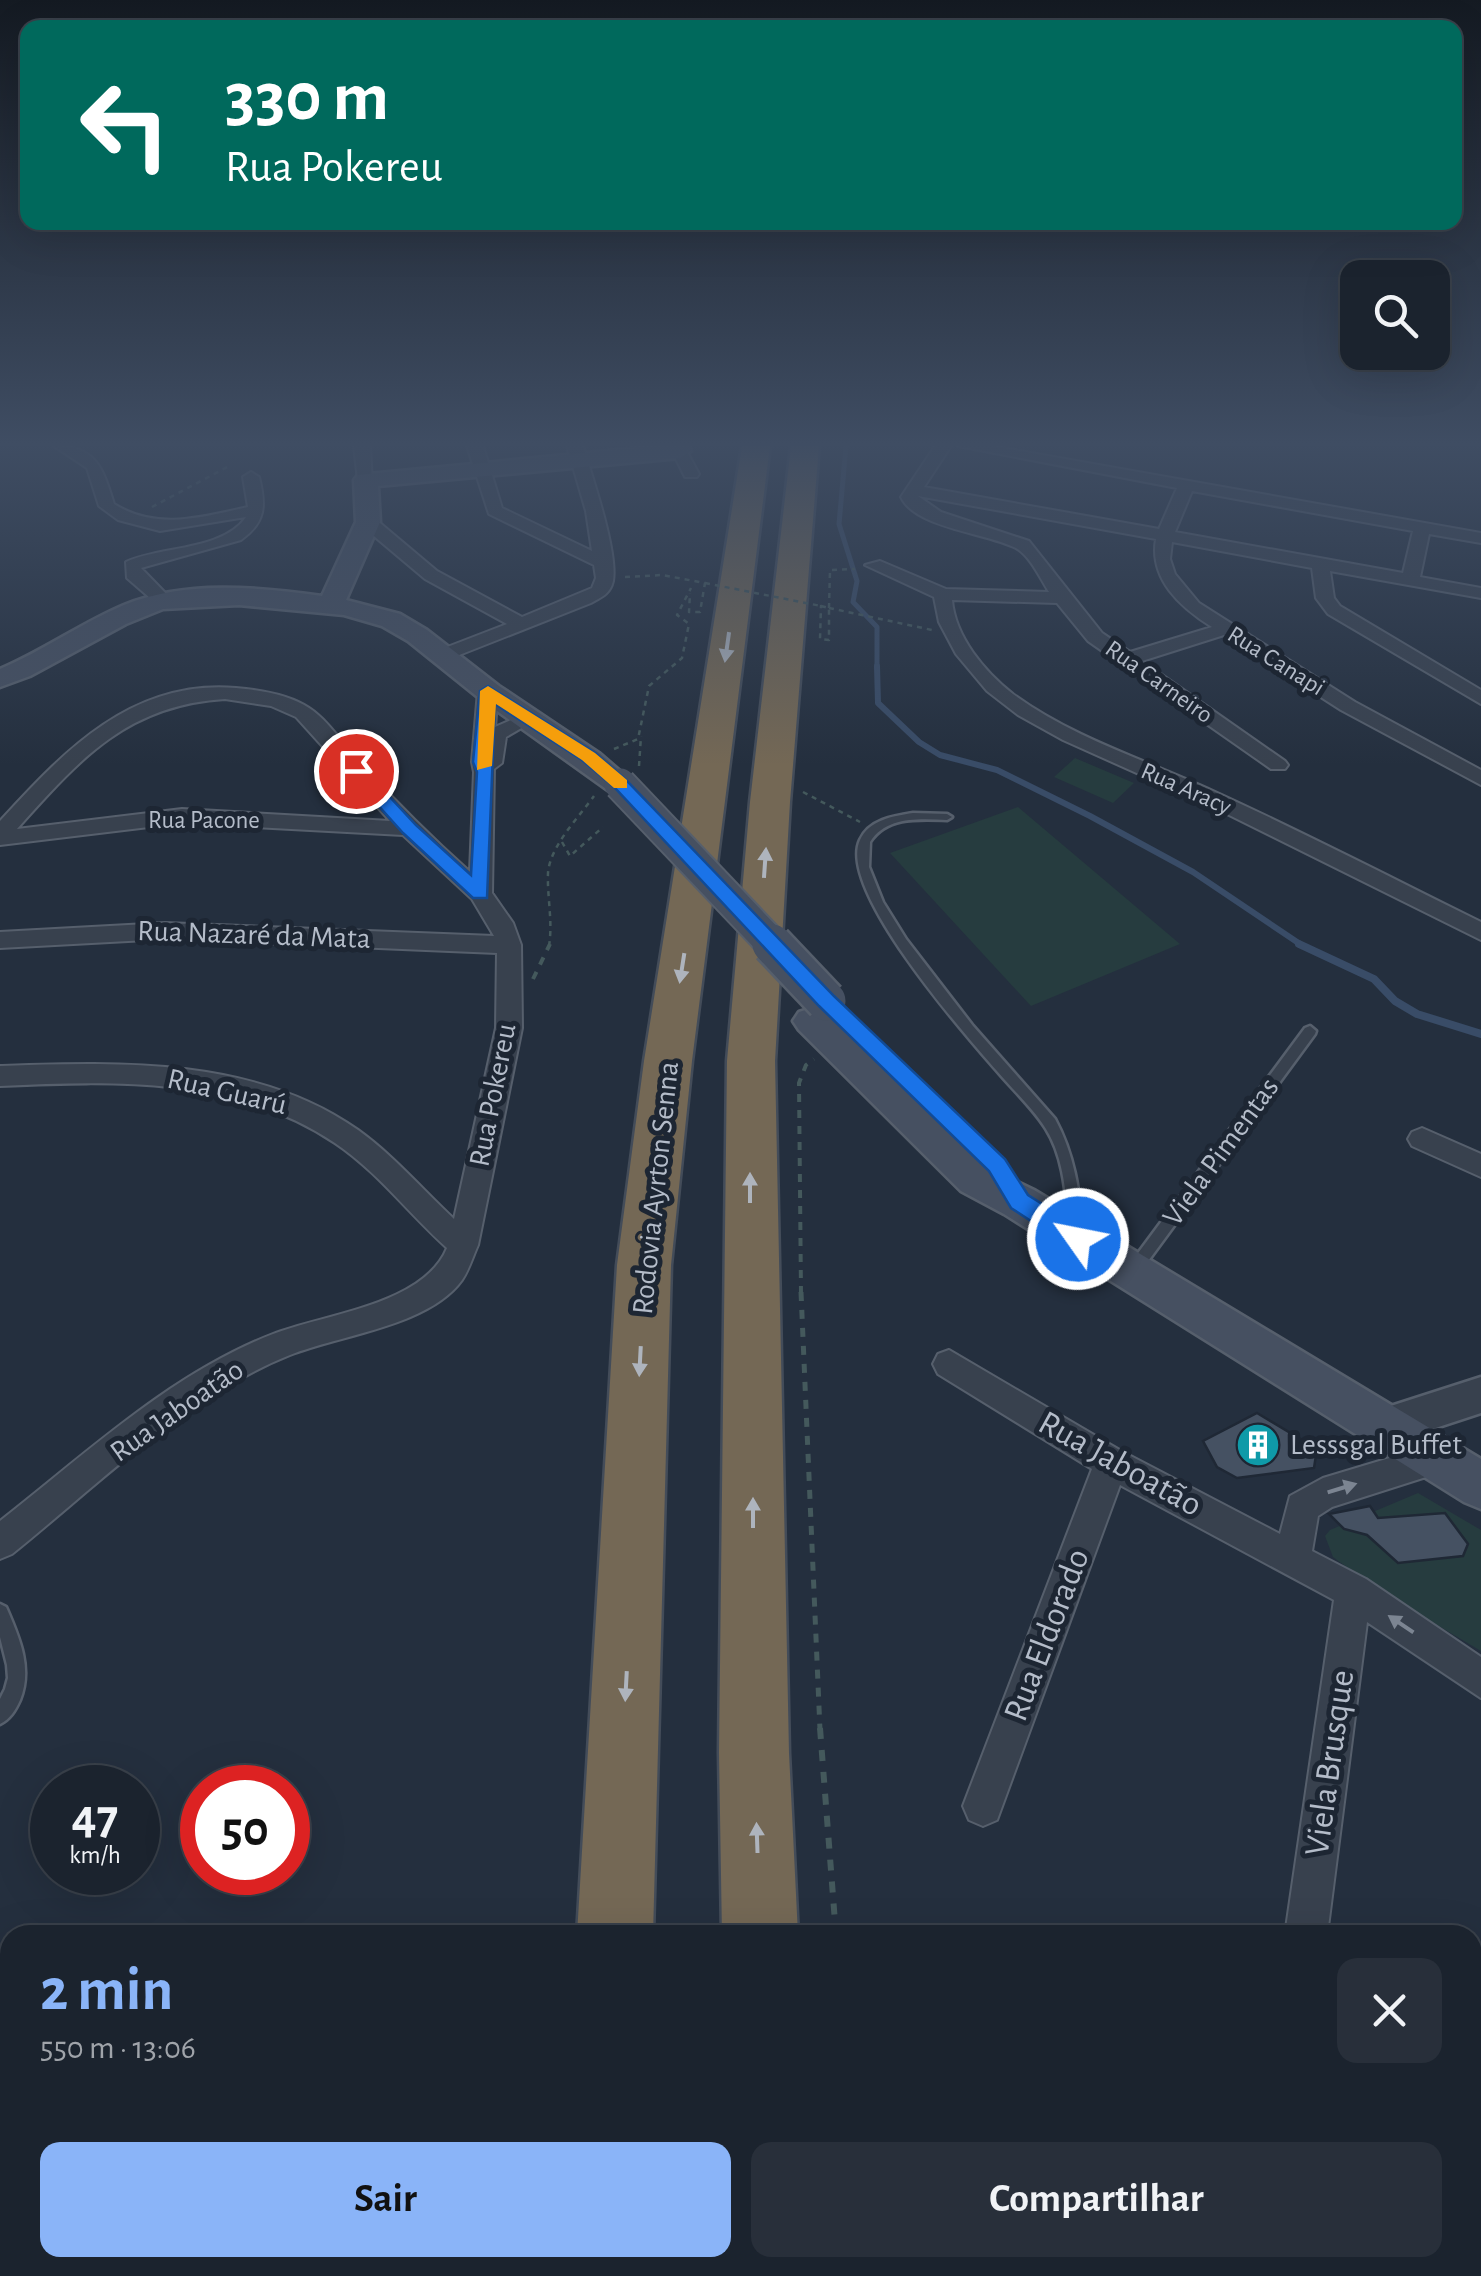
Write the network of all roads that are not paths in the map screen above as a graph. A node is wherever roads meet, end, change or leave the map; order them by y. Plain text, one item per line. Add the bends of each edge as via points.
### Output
1 (179, 552) edge
2 (355, 552) edge
3 (404, 552) edge
4 (571, 552) edge
5 (600, 552) edge
6 (741, 552) edge
7 (795, 552) edge
8 (1030, 552) edge
9 (1162, 552) edge
10 (1261, 552) edge
11 (1416, 552) edge
12 (1320, 562) junction
13 (869, 567) road end
14 (604, 570) junction
15 (1410, 580) junction
16 (1441, 586) junction
17 (1481, 593) edge
18 (943, 594) junction
19 (1062, 598) junction
20 (162, 600) junction
21 (332, 603) junction
22 (1481, 608) edge
23 (521, 624) junction
24 (1224, 629) junction
25 (444, 655) junction
26 (1128, 659) junction
27 (0, 678) edge
28 (488, 691) junction
29 (1481, 698) edge
30 (536, 726) junction
31 (1278, 765) dead end
32 (486, 772) junction
33 (1481, 780) edge
34 (613, 794) junction
35 (947, 817) dead end
36 (409, 829) junction
37 (0, 836) edge
38 (480, 894) junction
39 (1481, 932) edge
40 (0, 940) edge
41 (509, 945) junction
42 (1310, 1031) dead end
43 (0, 1076) edge
44 (1422, 1139) dead end
45 (1481, 1166) edge
46 (1078, 1239) junction
47 (463, 1245) junction
48 (1132, 1273) junction
49 (949, 1364) dead end
50 (1481, 1395) edge
51 (1381, 1427) junction
52 (1111, 1464) junction
53 (1458, 1464) edge
54 (1481, 1486) edge
55 (0, 1542) edge
56 (1294, 1558) junction
57 (1353, 1591) junction
58 (0, 1613) edge
59 (1481, 1679) edge
60 (0, 1715) edge
61 (983, 1806) dead end
62 (615, 1925) edge
63 (760, 1925) edge
64 (1307, 1925) edge

1 - 20 street via 132,566
2 - 21 main road
3 - 23 street via 431,575
4 - 14 street
5 - 14 street
6 -> 62 highway, Rodovia Ayrton Senna via 644,1264
63 -> 7 highway via 751,1061
8 - 19 street, Rua Carneiro
9 - 24 street, Rua Canapi via 1167,575
10 - 12 street
11 - 15 street
12 - 15 street
12 - 29 street via 1334,610
13 - 18 street
14 - 23 street via 594,594
15 - 16 street
16 - 17 street
16 - 22 street
18 - 19 street
18 - 39 street, Rua Aracy via 965,652 1002,694 1059,733 1184,785
19 - 26 street, Rua Carneiro via 1096,637
20 - 21 main road
20 - 27 main road via 99,624
21 - 25 main road via 392,620
23 - 25 street
24 - 26 street
24 - 33 street, Rua Canapi
25 - 28 main road
26 - 31 street, Rua Carneiro
28 - 30 main road
28 - 32 street
30 - 32 street via 496,734
30 - 34 main road
30 - 34 main road via 588,756
32 - 38 street
34 - 46 main road via 976,1180
35 - 46 lane via 908,818 874,830 860,862 866,882 944,1000 1063,1144
36 - 37 street, Rua Pacone via 182,816
36 - 37 street, Rua Pokereu via 302,713 281,701 226,692 161,702 96,736
36 - 38 street, Rua Pokereu
38 - 41 street, Rua Pokereu
40 - 41 street, Rua Nazaré da Mata via 166,931
41 - 47 street, Rua Pokereu via 509,1028
42 - 48 lane, Viela Pimentas
43 - 47 street, Rua Guarú via 159,1074 282,1100 349,1138
44 - 45 street
46 - 48 main road
47 - 55 street, Rua Jaboatão via 453,1270 435,1288 270,1349 212,1380
48 - 51 main road
49 - 52 street, Rua Jaboatão
50 - 51 street
51 - 53 main road
52 - 56 street, Rua Jaboatão
52 - 61 street, Rua Eldorado
53 - 54 main road
56 -> 53 street via 1302,1507 1323,1494
56 - 57 street, Rua Jaboatão
59 -> 57 street, Rua Jaboatão
57 - 64 street, Viela Brusque
58 - 60 lane via 20,1670

